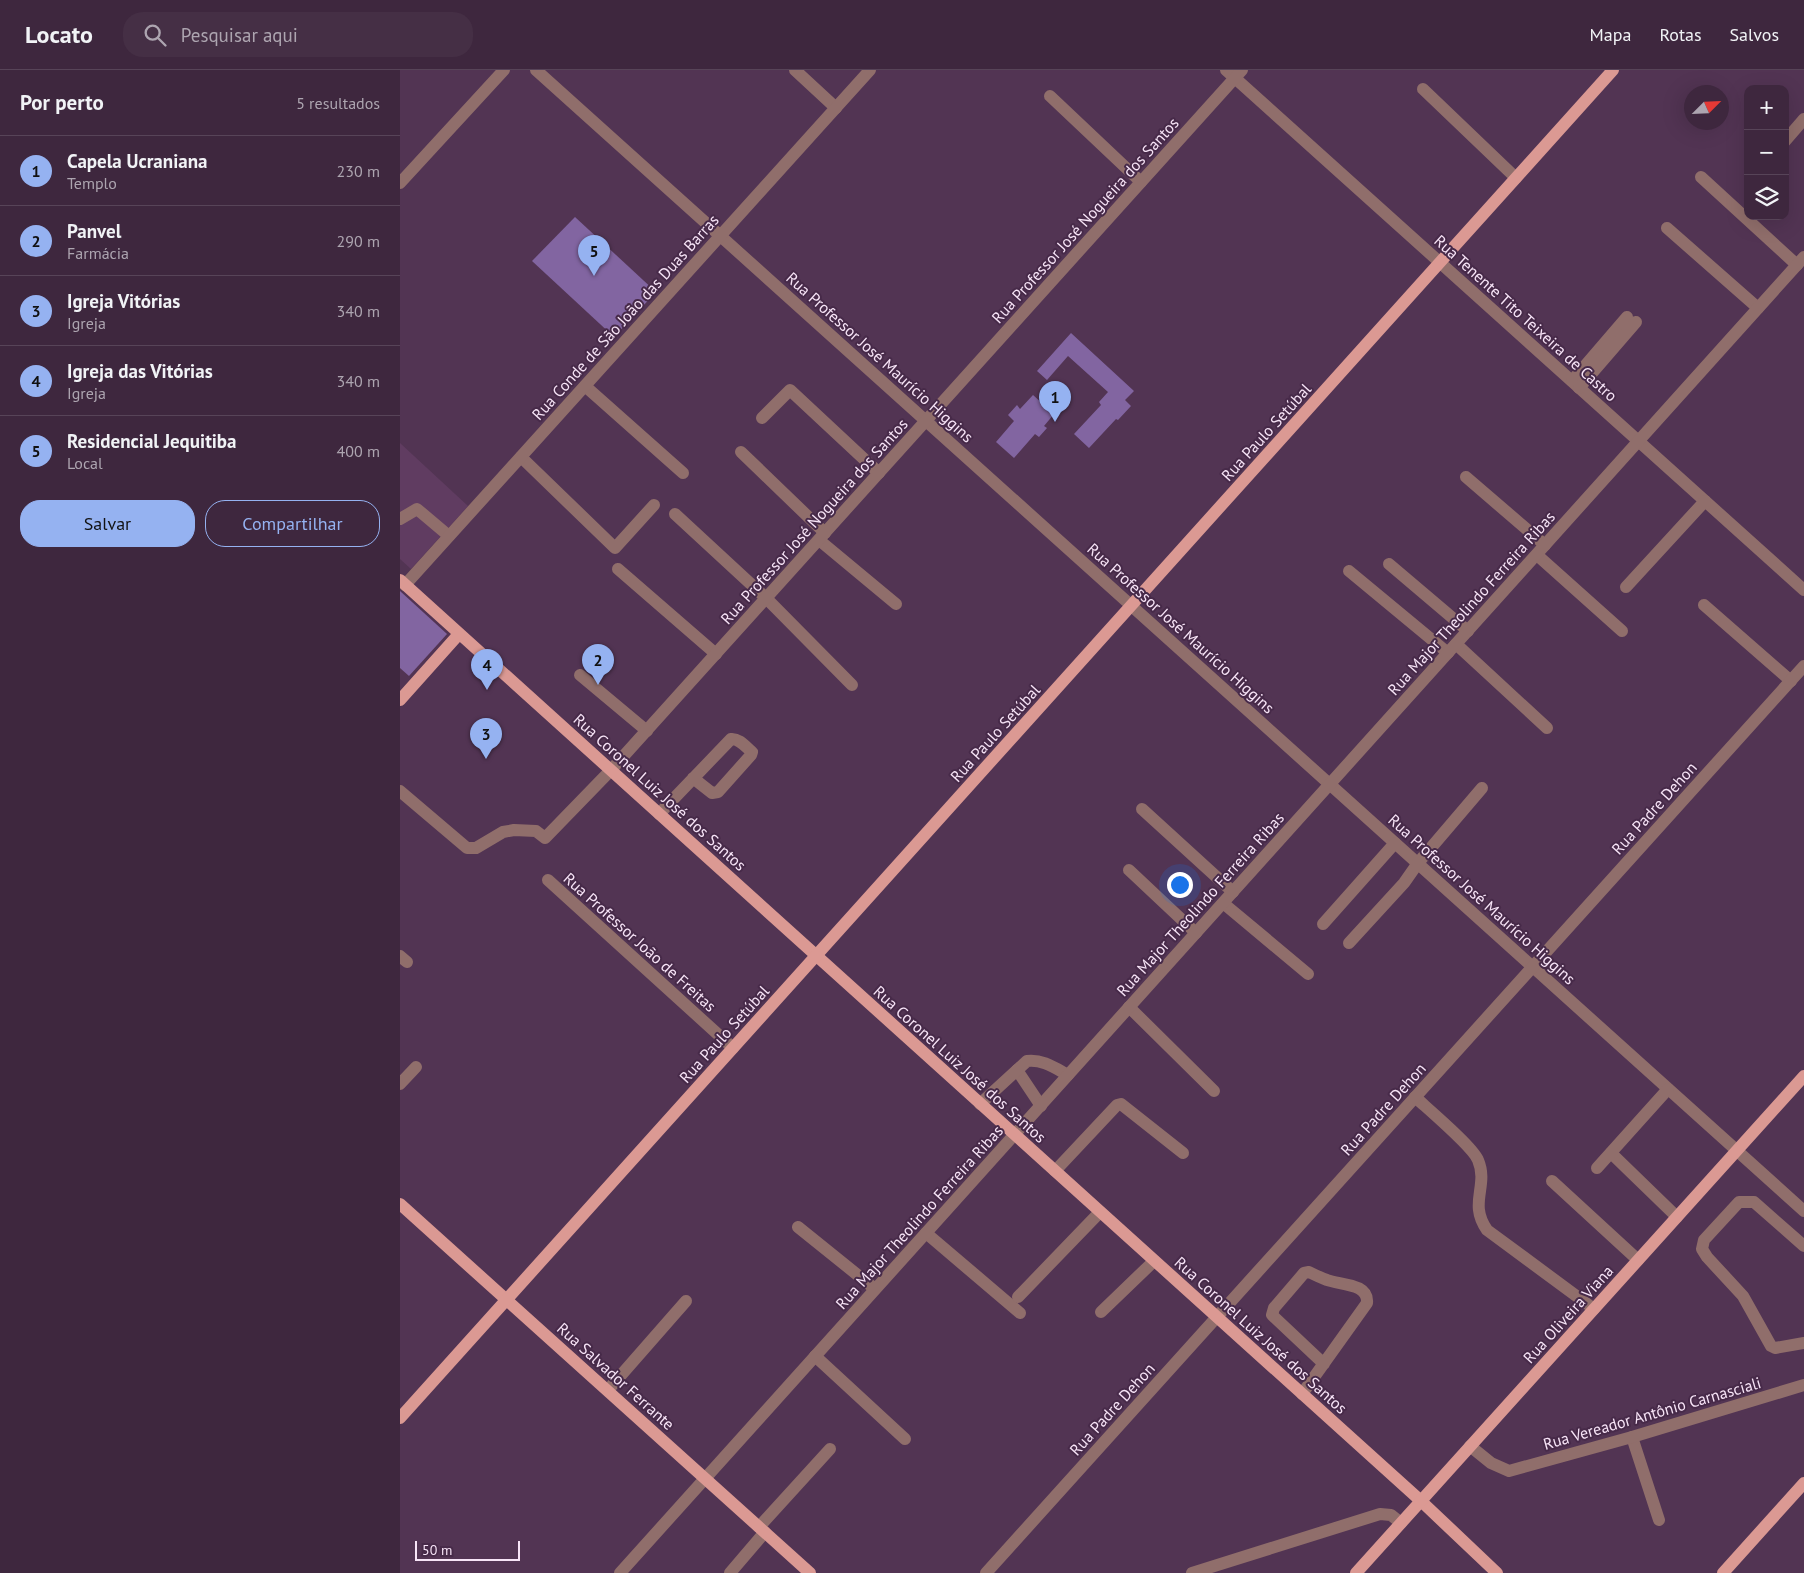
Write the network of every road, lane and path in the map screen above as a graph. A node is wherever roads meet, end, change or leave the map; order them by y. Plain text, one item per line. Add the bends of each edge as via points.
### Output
1 (504, 70) edge
2 (536, 70) edge
3 (795, 70) edge
4 (870, 70) edge
5 (1613, 70) edge
6 (1234, 73) edge
7 (1423, 89) dead end
8 (1050, 96) dead end
9 (836, 108) junction
10 (1804, 119) edge
11 (1789, 136) edge
12 (1701, 177) dead end
13 (1516, 178) junction
14 (1142, 182) junction
15 (400, 183) edge
16 (1667, 228) dead end
17 (720, 236) junction
18 (1800, 261) edge
19 (1440, 262) junction
20 (1758, 308) junction
21 (1632, 319) dead end
22 (1576, 384) junction
23 (585, 386) junction
24 (762, 418) dead end
25 (926, 421) junction
26 (1639, 441) junction
27 (741, 452) dead end
28 (521, 457) junction
29 (683, 473) dead end
30 (879, 473) junction
31 (1466, 477) dead end
32 (1705, 501) junction
33 (654, 505) dead end
34 (675, 514) dead end
35 (400, 519) edge
36 (449, 536) junction
37 (822, 536) junction
38 (1546, 545) junction
39 (1537, 555) junction
40 (1389, 564) dead end
41 (618, 569) dead end
42 (1349, 571) dead end
43 (403, 583) edge
44 (1626, 587) dead end
45 (1804, 590) edge
46 (766, 598) junction
47 (896, 604) dead end
48 (1704, 605) dead end
49 (1131, 606) junction
50 (1468, 631) junction
51 (1622, 631) dead end
52 (459, 634) junction
53 (1452, 649) junction
54 (716, 654) junction
55 (1804, 666) edge
56 (580, 675) dead end
57 (1791, 681) junction
58 (852, 685) dead end
59 (400, 700) edge
60 (1547, 728) dead end
61 (647, 731) junction
62 (611, 770) junction
63 (693, 778) junction
64 (1330, 784) junction
65 (1482, 788) dead end
66 (400, 791) edge
67 (1142, 809) dead end
68 (659, 814) junction
69 (1395, 843) junction
70 (1418, 863) junction
71 (1129, 870) dead end
72 (548, 880) dead end
73 (1233, 892) junction
74 (1223, 903) junction
75 (1323, 924) dead end
76 (1196, 933) junction
77 (1349, 943) dead end
78 (816, 956) junction
79 (1533, 967) junction
80 (1308, 974) dead end
81 (1129, 1007) junction
82 (733, 1048) junction
83 (416, 1067) dead end
84 (1017, 1070) junction
85 (1068, 1075) junction
86 (1804, 1076) edge
87 (400, 1084) edge
88 (1668, 1089) junction
89 (1214, 1091) dead end
90 (1416, 1097) junction
91 (980, 1104) junction
92 (1040, 1106) junction
93 (1014, 1134) junction
94 (1737, 1150) junction
95 (1183, 1153) dead end
96 (1611, 1153) junction
97 (1597, 1168) dead end
98 (1055, 1171) junction
99 (1552, 1181) dead end
100 (400, 1204) edge
101 (1804, 1211) edge
102 (1100, 1212) junction
103 (1677, 1217) junction
104 (798, 1227) dead end
105 (926, 1233) junction
106 (1804, 1246) edge
107 (1154, 1260) junction
108 (1638, 1260) junction
109 (875, 1289) junction
110 (1018, 1297) dead end
111 (507, 1300) junction
112 (686, 1301) dead end
113 (1594, 1309) junction
114 (1101, 1312) dead end
115 (1020, 1313) dead end
116 (1217, 1317) junction
117 (1804, 1344) edge
118 (815, 1356) junction
119 (1324, 1364) junction
120 (1804, 1385) edge
121 (608, 1390) junction
122 (1302, 1394) junction
123 (400, 1418) edge
124 (1632, 1437) junction
125 (905, 1439) dead end
126 (1470, 1446) junction
127 (830, 1449) dead end
128 (705, 1478) junction
129 (1804, 1483) edge
130 (1421, 1501) junction
131 (1658, 1520) dead end
132 (1401, 1523) junction
133 (762, 1530) junction
134 (620, 1573) edge
135 (730, 1573) edge
136 (810, 1573) edge
137 (986, 1573) edge
138 (1192, 1573) edge
139 (1356, 1573) edge
140 (1497, 1573) edge
141 (1723, 1573) edge

1 - 15 street
2 - 17 street, Rua Professor José Maurício Higgins
3 - 9 street
4 - 9 street, Rua Conde de São João das Duas Barras
5 - 13 main road, Rua Paulo Setúbal
6 - 14 street, Rua Professor José Nogueira dos Santos
6 - 19 street, Rua Tenente Tito Teixeira de Castro
7 - 13 street
8 - 14 street
9 - 17 street, Rua Conde de São João das Duas Barras
10 - 11 street
12 - 18 street
13 - 19 main road, Rua Paulo Setúbal
14 - 25 street, Rua Professor José Nogueira dos Santos
16 - 20 street
17 - 23 street, Rua Conde de São João das Duas Barras
17 - 25 street, Rua Professor José Maurício Higgins
18 - 20 street, Rua Major Theolindo Ferreira Ribas
19 - 22 street, Rua Tenente Tito Teixeira de Castro
19 - 49 main road, Rua Paulo Setúbal
20 - 26 street, Rua Major Theolindo Ferreira Ribas
21 - 22 street
22 - 26 street, Rua Tenente Tito Teixeira de Castro
23 - 28 street, Rua Conde de São João das Duas Barras
23 - 29 street
24 - 30 street via 790,390
25 - 30 street, Rua Professor José Nogueira dos Santos
25 - 49 street, Rua Professor José Maurício Higgins
26 - 32 street, Rua Tenente Tito Teixeira de Castro
26 - 38 street, Rua Major Theolindo Ferreira Ribas
27 - 37 street
28 - 33 street via 615,548
28 - 36 street, Rua Conde de São João das Duas Barras
30 - 37 street, Rua Professor José Nogueira dos Santos
31 - 38 street
32 - 44 street
32 - 45 street, Rua Tenente Tito Teixeira de Castro
34 - 46 street
35 - 36 street via 417,509
36 - 43 street, Rua Conde de São João das Duas Barras
37 - 46 street, Rua Professor José Nogueira dos Santos
37 - 47 street
38 - 39 street, Rua Major Theolindo Ferreira Ribas
39 - 50 street, Rua Major Theolindo Ferreira Ribas
39 - 51 street
40 - 50 street
41 - 54 street
42 - 53 street
43 - 52 main road, Rua Coronel Luiz José dos Santos
46 - 54 street, Rua Professor José Nogueira dos Santos
46 - 58 street
48 - 57 street
49 - 64 street, Rua Professor José Maurício Higgins
49 - 78 main road, Rua Paulo Setúbal
50 - 53 street, Rua Major Theolindo Ferreira Ribas
52 - 59 main road
52 - 62 main road, Rua Coronel Luiz José dos Santos
53 - 60 street
53 - 64 street, Rua Major Theolindo Ferreira Ribas
54 - 61 street, Rua Professor José Nogueira dos Santos
55 - 57 street, Rua Padre Dehon
56 - 61 street
57 - 79 street, Rua Padre Dehon
61 - 62 street, Rua Professor José Nogueira dos Santos
62 - 66 street, Rua Professor José Nogueira dos Santos via 546,838 536,831 514,830 503,832 471,849
62 - 68 main road, Rua Coronel Luiz José dos Santos
63 - 63 street via 731,739 752,752 715,793
63 - 68 street
64 - 69 street, Rua Professor José Maurício Higgins
64 - 73 street, Rua Major Theolindo Ferreira Ribas
65 - 70 street
67 - 73 street
68 - 78 main road, Rua Coronel Luiz José dos Santos
69 - 70 street, Rua Professor José Maurício Higgins
69 - 75 street
70 - 77 street
70 - 79 street, Rua Professor José Maurício Higgins
71 - 76 street
72 - 82 street, Rua Professor João de Freitas
73 - 74 street, Rua Major Theolindo Ferreira Ribas
74 - 76 street, Rua Major Theolindo Ferreira Ribas
74 - 80 street
76 - 81 street, Rua Major Theolindo Ferreira Ribas
78 - 82 main road, Rua Paulo Setúbal
78 - 91 main road, Rua Coronel Luiz José dos Santos
79 - 88 street, Rua Professor José Maurício Higgins
79 - 90 street, Rua Padre Dehon
81 - 85 street, Rua Major Theolindo Ferreira Ribas
81 - 89 street
82 - 111 main road, Rua Paulo Setúbal
83 - 87 street
84 - 85 street via 1026,1061 1034,1060
84 - 91 street
84 - 92 street
85 - 92 street, Rua Major Theolindo Ferreira Ribas
86 - 94 main road, Rua Oliveira Viana
88 - 94 street, Rua Professor José Maurício Higgins
88 - 96 street
90 - 113 street via 1478,1158 1482,1176 1478,1204 1480,1220 1487,1230
90 - 116 street, Rua Padre Dehon
91 - 93 main road, Rua Coronel Luiz José dos Santos
92 - 93 street, Rua Major Theolindo Ferreira Ribas
93 - 98 main road, Rua Coronel Luiz José dos Santos
93 - 105 street, Rua Major Theolindo Ferreira Ribas
94 - 101 street, Rua Professor José Maurício Higgins
94 - 103 main road, Rua Oliveira Viana
95 - 98 street via 1121,1104
96 - 97 street
96 - 103 street
98 - 102 main road, Rua Coronel Luiz José dos Santos
99 - 108 street
100 - 111 main road, Rua Salvador Ferrante
102 - 107 main road, Rua Coronel Luiz José dos Santos
102 - 110 street
103 - 108 main road, Rua Oliveira Viana
104 - 109 street
105 - 109 street, Rua Major Theolindo Ferreira Ribas
105 - 115 street
106 - 117 street via 1754,1202 1745,1201 1739,1202 1704,1240 1702,1249 1743,1296 1771,1346
107 - 114 street
107 - 116 main road, Rua Coronel Luiz José dos Santos
108 - 113 main road, Rua Oliveira Viana
109 - 118 street, Rua Major Theolindo Ferreira Ribas
111 - 121 main road, Rua Salvador Ferrante
111 - 123 main road, Rua Paulo Setúbal
112 - 121 street
113 - 126 main road, Rua Oliveira Viana
116 - 122 main road, Rua Coronel Luiz José dos Santos
116 - 137 street, Rua Padre Dehon
118 - 125 street
118 - 128 street, Rua Major Theolindo Ferreira Ribas
119 - 119 street via 1368,1297 1353,1286 1328,1281 1309,1272 1304,1273 1274,1308 1272,1315
119 - 122 street
120 - 124 street, Rua Vereador Antônio Carnasciali
121 - 128 main road, Rua Salvador Ferrante
122 - 130 main road, Rua Coronel Luiz José dos Santos
124 - 126 street, Rua Vereador Antônio Carnasciali via 1509,1471 1491,1463
124 - 131 street
126 - 130 main road, Rua Oliveira Viana
127 - 133 street
128 - 133 main road, Rua Salvador Ferrante
128 - 134 street, Rua Major Theolindo Ferreira Ribas
129 - 141 main road
130 - 132 main road, Rua Oliveira Viana
130 - 140 main road, Rua Coronel Luiz José dos Santos
132 - 138 street via 1391,1515 1380,1514
132 - 139 main road, Rua Oliveira Viana
133 - 135 street
133 - 136 main road, Rua Salvador Ferrante

